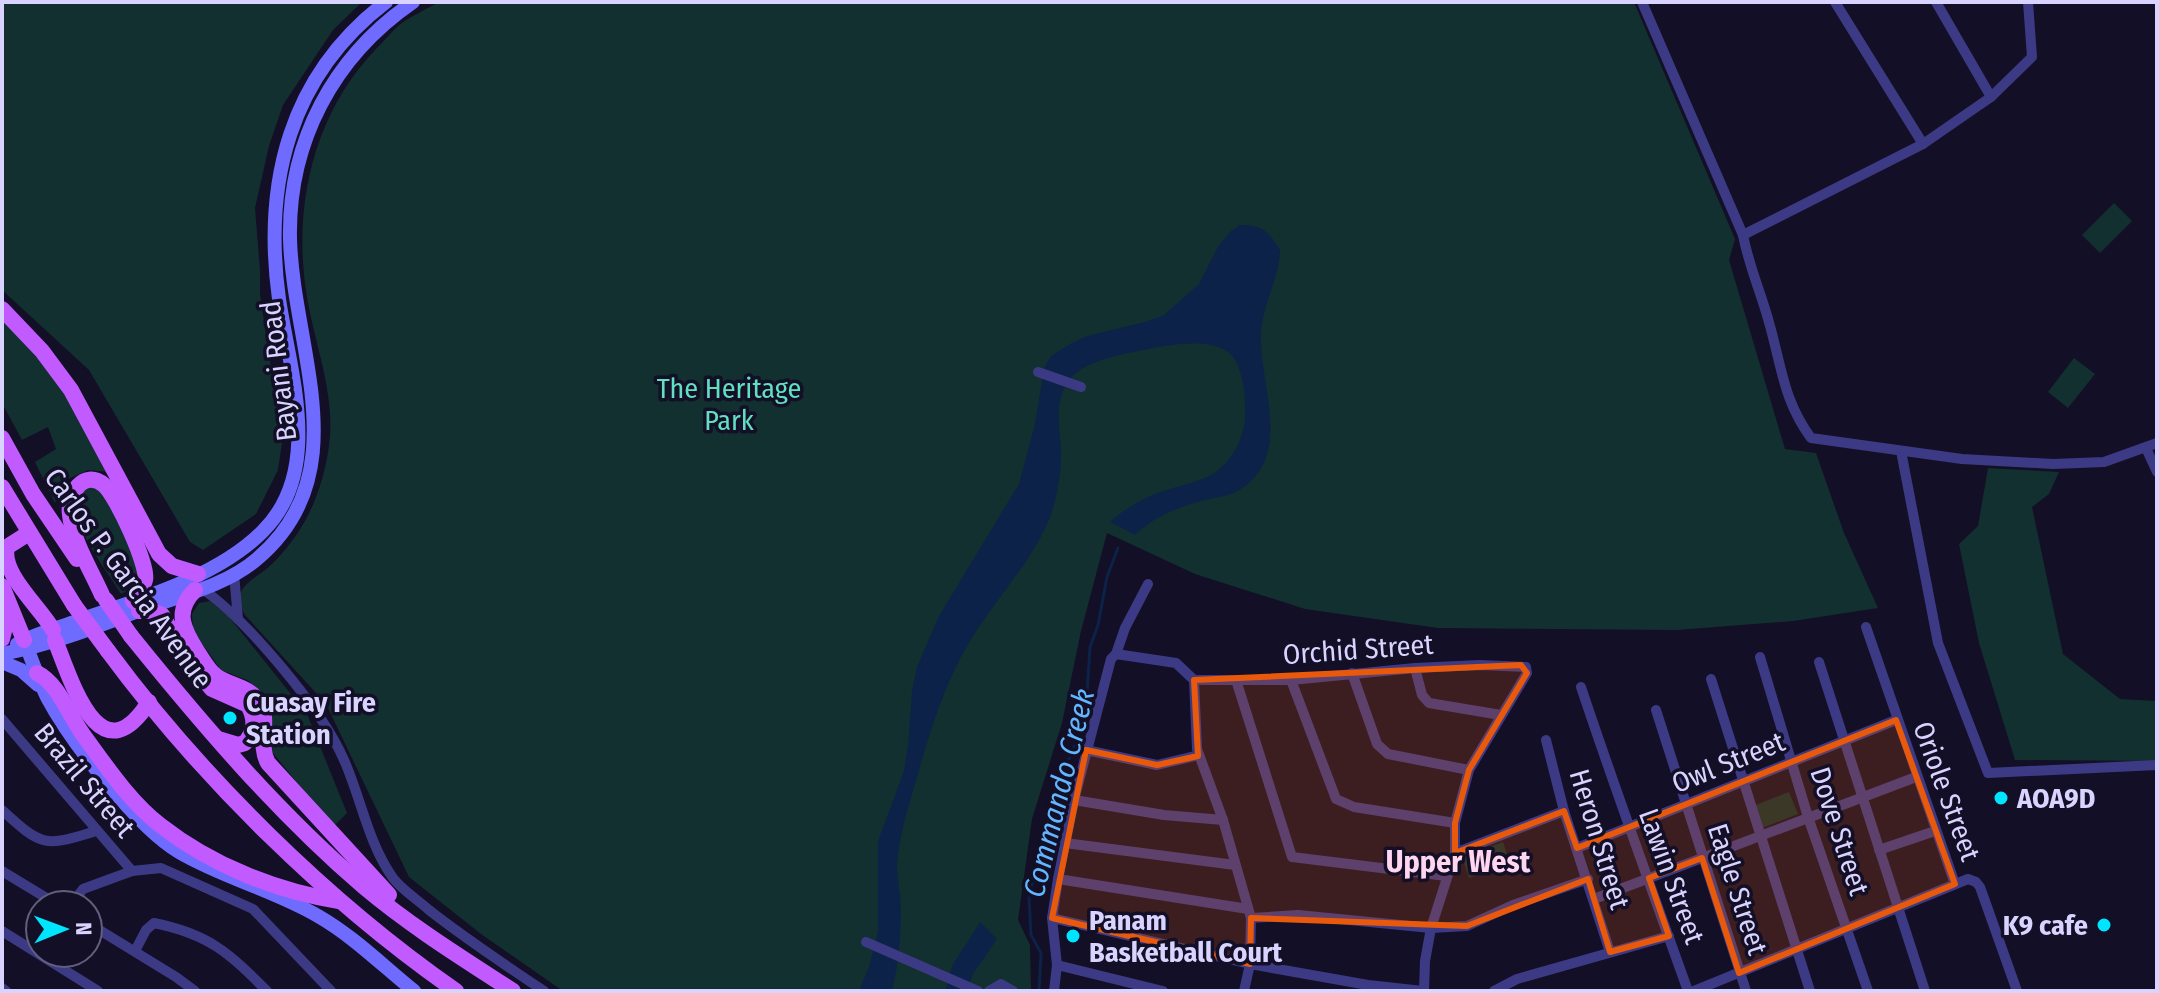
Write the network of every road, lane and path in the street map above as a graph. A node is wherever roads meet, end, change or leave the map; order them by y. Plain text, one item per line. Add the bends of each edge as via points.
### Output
1 (386, 2) edge
2 (413, 2) edge
3 (1642, 2) edge
4 (1835, 2) edge
5 (1936, 2) edge
6 (2028, 2) edge
7 (357, 26) junction
8 (368, 38) junction
9 (1991, 97) junction
10 (1923, 144) junction
11 (275, 199) junction
12 (293, 202) junction
13 (1743, 235) junction
14 (2, 309) edge
15 (1038, 372) dead end
16 (1081, 387) dead end
17 (2, 438) edge
18 (2152, 445) edge
19 (1901, 451) junction
20 (2157, 472) edge
21 (2, 487) edge
22 (29, 533) junction
23 (234, 574) junction
24 (198, 584) junction
25 (1148, 584) dead end
26 (2, 587) edge
27 (104, 598) junction
28 (136, 606) junction
29 (239, 621) junction
30 (1866, 627) dead end
31 (54, 635) junction
32 (2, 639) edge
33 (26, 645) junction
34 (2, 653) edge
35 (1114, 656) junction
36 (1760, 657) dead end
37 (2, 662) edge
38 (1819, 662) dead end
39 (1415, 668) junction
40 (37, 673) junction
41 (1352, 673) junction
42 (1711, 679) dead end
43 (1194, 680) junction
44 (1236, 680) junction
45 (1291, 680) junction
46 (1581, 687) dead end
47 (46, 695) junction
48 (149, 702) junction
49 (1656, 710) dead end
50 (1501, 715) junction
51 (2, 719) edge
52 (1896, 720) junction
53 (217, 739) junction
54 (1546, 740) dead end
55 (1846, 740) junction
56 (1086, 750) junction
57 (1199, 755) junction
58 (1793, 761) junction
59 (2157, 765) edge
60 (1469, 770) junction
61 (1916, 777) junction
62 (1742, 782) junction
63 (1863, 796) junction
64 (1074, 800) junction
65 (1685, 804) junction
66 (2, 810) edge
67 (1564, 811) junction
68 (1808, 817) junction
69 (1223, 820) junction
70 (1455, 823) junction
71 (1628, 827) junction
72 (96, 831) junction
73 (1935, 831) junction
74 (1760, 835) junction
75 (1065, 843) junction
76 (1577, 848) junction
77 (1879, 850) junction
78 (1455, 853) junction
79 (1702, 858) junction
80 (337, 862) junction
81 (1235, 865) junction
82 (2, 871) edge
83 (132, 871) junction
84 (1446, 876) junction
85 (1649, 878) junction
86 (1058, 879) junction
87 (1588, 879) junction
88 (319, 881) junction
89 (1955, 884) junction
90 (32, 889) edge
91 (83, 889) edge
92 (1594, 899) junction
93 (341, 902) junction
94 (1897, 907) junction
95 (1249, 913) junction
96 (1052, 918) junction
97 (417, 925) junction
98 (1431, 928) junction
99 (1846, 929) junction
100 (2, 931) edge
101 (104, 933) edge
102 (1669, 936) junction
103 (866, 942) dead end
104 (1797, 950) junction
105 (135, 951) junction
106 (1610, 952) junction
107 (1250, 964) junction
108 (1057, 965) junction
109 (1739, 973) junction
110 (1367, 988) edge
111 (98, 991) edge
112 (195, 991) edge
113 (267, 991) edge
114 (331, 991) edge
115 (414, 991) edge
116 (456, 991) edge
117 (513, 991) edge
118 (544, 991) edge
119 (978, 991) edge
120 (989, 991) edge
121 (1013, 991) edge
122 (1054, 991) edge
123 (1163, 991) edge
124 (1244, 991) edge
125 (1423, 991) edge
126 (1494, 991) edge
127 (1688, 991) edge
128 (1694, 991) edge
129 (1746, 991) edge
130 (1810, 991) edge
131 (1868, 991) edge
132 (1925, 991) edge
133 (2017, 991) edge

1 - 7 main road, Bayani Road
2 - 8 main road, Bayani Road
3 - 13 street
4 - 10 street
5 - 9 street
6 - 9 street via 2032,57
7 - 8 street
7 - 11 main road, Bayani Road via 314,83 297,116
8 - 12 main road, Bayani Road via 328,88 312,120 296,170
9 - 10 street
10 - 13 street
11 - 12 street
11 - 24 main road, Bayani Road via 276,271 298,423 295,471 264,531
12 - 23 main road, Bayani Road via 292,267 313,398 315,448 304,496 292,520 261,556
13 - 19 street via 1790,404 1811,438
14 - 24 main road via 50,360 79,401 159,554
15 - 16 street
17 - 27 main road, Carlos P. Garcia Avenue
18 - 19 street via 2087,464
18 - 20 street
19 - 59 street via 1938,643 1988,773
21 - 22 main road, Carlos P. Garcia Avenue
22 - 31 main road via 7,547 5,561
22 - 48 main road, Carlos P. Garcia Avenue, bridge via 74,605
23 - 24 main road, Bayani Road
23 - 29 street
24 - 28 main road, Bayani Road
24 - 29 street
24 - 97 main road via 182,610 184,630 211,672 259,701 263,750 271,768
25 - 35 street
26 - 32 main road
26 - 33 main road
27 - 28 main road via 70,516 73,490 91,479 112,494 144,562 146,578
27 - 53 main road, Carlos P. Garcia Avenue, bridge
28 - 31 main road, Bayani Road
28 - 53 main road via 162,615 212,689 248,705 254,721 245,743
29 - 118 street via 323,722 344,759 359,806 393,878 450,927
30 - 52 street, Oriole Street
31 - 33 main road, Bayani Road
31 - 48 main road via 73,686 102,729 128,727
33 - 34 main road, Bayani Road
33 - 40 main road
35 - 43 street via 1176,663
35 - 56 street
36 - 58 street, Dove Street
37 - 47 main road via 25,673
38 - 55 street
39 - 41 street, Orchid Street
39 - 50 street via 1429,703
39 - 50 street, Orchid Street via 1526,667
40 - 47 main road
40 - 93 main road via 48,678 83,734 158,823 212,859 299,895
41 - 45 street, Orchid Street
41 - 60 street via 1377,744 1388,754
42 - 62 street
43 - 44 street, Orchid Street
43 - 57 street
44 - 45 street, Orchid Street
44 - 84 street via 1292,857
45 - 70 street via 1336,799 1354,807
46 - 71 street, Lawin Street
47 - 115 main road via 122,800 161,840 322,918
48 - 88 main road, Carlos P. Garcia Avenue via 202,765
49 - 65 street, Eagle Street
50 - 60 street
51 - 72 street, Brazil Street
52 - 55 street, Owl Street
52 - 61 street, Oriole Street
53 - 80 main road, Carlos P. Garcia Avenue
54 - 67 street, Heron Street
55 - 58 street, Owl Street
55 - 63 street
56 - 57 street via 1157,765
56 - 64 street
57 - 69 street
58 - 62 street, Owl Street
58 - 68 street, Dove Street
60 - 70 street
61 - 63 street
61 - 73 street, Oriole Street
62 - 65 street, Owl Street
62 - 74 street
63 - 68 street
63 - 77 street
64 - 69 street
64 - 75 street
65 - 71 street, Owl Street
65 - 79 street, Eagle Street
66 - 72 street via 39,841 60,842
67 - 76 street, Heron Street
67 - 78 street
68 - 74 street
68 - 99 street, Dove Street
69 - 81 street
70 - 78 street
71 - 76 street, Owl Street
71 - 85 street, Lawin Street
72 - 83 street, Brazil Street
73 - 77 street
73 - 89 street, Oriole Street
74 - 79 street
74 - 104 street
75 - 81 street
75 - 86 street
76 - 87 street, Heron Street
77 - 94 street
78 - 84 street
79 - 85 street
79 - 109 street, Eagle Street
80 - 88 main road
80 - 97 main road, Carlos P. Garcia Avenue
81 - 95 street
82 - 90 street
83 - 91 street, Brazil Street
83 - 114 street, Brazil Street via 161,868 253,909
84 - 98 street
85 - 92 street
85 - 102 street, Lawin Street
86 - 95 street
86 - 96 street
87 - 92 street, Heron Street
87 - 98 street via 1467,926
88 - 93 main road, Carlos P. Garcia Avenue
89 - 94 street
89 - 133 street, Oriole Street via 1968,879 1980,887
92 - 106 street, Heron Street
93 - 116 main road, Carlos P. Garcia Avenue
94 - 99 street
94 - 132 street
95 - 98 street
95 - 107 street
96 - 107 street
96 - 108 street
97 - 117 main road, Carlos P. Garcia Avenue
98 - 125 street
99 - 104 street
99 - 131 street, Dove Street
100 - 111 street
101 - 105 street
102 - 106 street
102 - 127 street, Lawin Street
103 - 119 street
104 - 109 street
104 - 130 street
105 - 112 street
105 - 113 street via 154,923 180,928 230,955
106 - 126 street via 1517,979
107 - 110 street
107 - 124 street
108 - 122 street
108 - 123 street
109 - 128 street
109 - 129 street, Eagle Street
110 - 125 street
120 - 121 street via 1001,984

